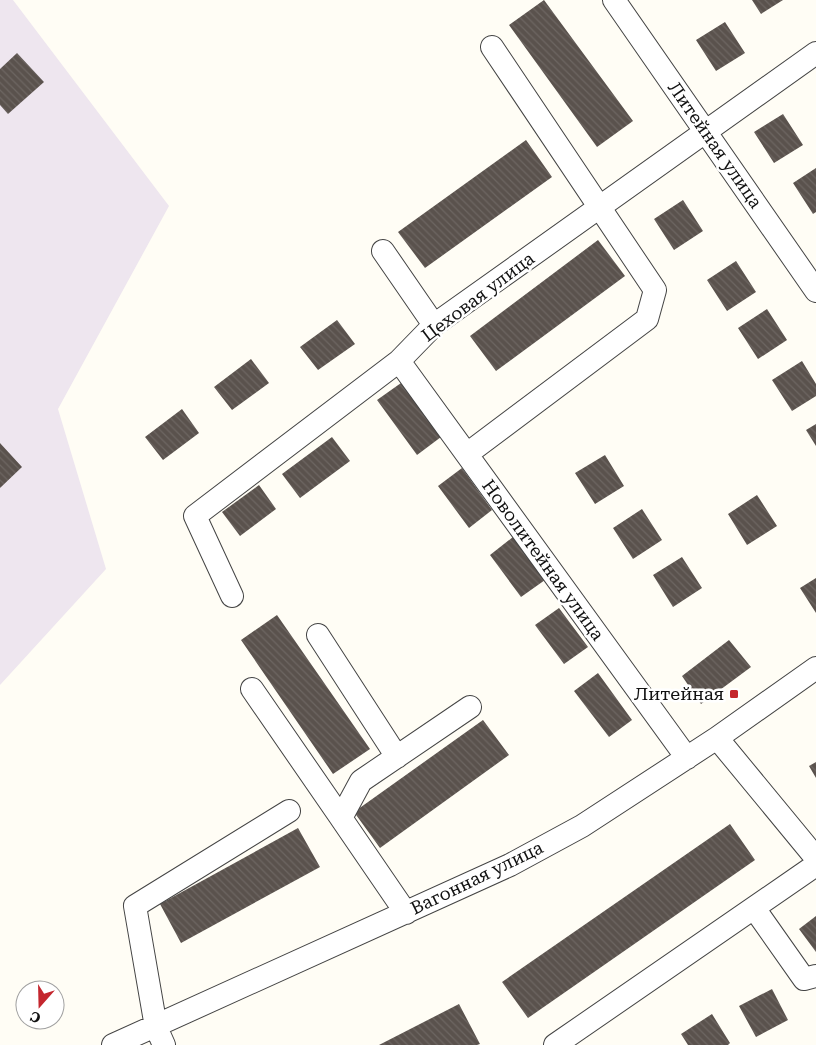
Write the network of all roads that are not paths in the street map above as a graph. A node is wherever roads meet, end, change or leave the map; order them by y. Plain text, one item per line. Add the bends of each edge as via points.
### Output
1 (614, 0) edge
2 (492, 47) dead end
3 (816, 53) edge
4 (706, 132) junction
5 (600, 207) junction
6 (383, 251) dead end
7 (816, 291) edge
8 (434, 325) junction
9 (400, 361) junction
10 (467, 454) junction
11 (232, 596) dead end
12 (318, 635) dead end
13 (816, 668) edge
14 (252, 689) dead end
15 (470, 707) dead end
16 (718, 738) junction
17 (397, 757) junction
18 (687, 758) junction
19 (289, 812) dead end
20 (341, 818) junction
21 (809, 835) edge
22 (816, 858) edge
23 (816, 865) edge
24 (754, 908) junction
25 (406, 913) junction
26 (816, 976) edge
27 (160, 1036) edge
28 (113, 1045) edge
29 (556, 1045) edge

1 - 4 street, Литейная улица
2 - 5 street
3 - 4 street, Цеховая улица
4 - 5 street, Цеховая улица
4 - 7 street, Литейная улица
5 - 8 street, Цеховая улица
5 - 10 street via 655,290 647,318
6 - 8 street
8 - 9 street, Цеховая улица
9 - 10 street, Новолитейная улица
9 - 11 street, Цеховая улица via 195,516
10 - 18 street, Новолитейная улица
12 - 17 street
13 - 16 street, Вагонная улица
14 - 20 street
15 - 17 street
16 - 18 street, Вагонная улица
16 - 21 street
17 - 20 street via 360,782
18 - 25 street, Вагонная улица via 582,826 510,865
19 - 27 street via 135,906
20 - 25 street
21 - 22 street
23 - 24 street
24 - 26 street via 804,979
24 - 29 street
25 - 27 street, Вагонная улица
27 - 28 street, Вагонная улица

